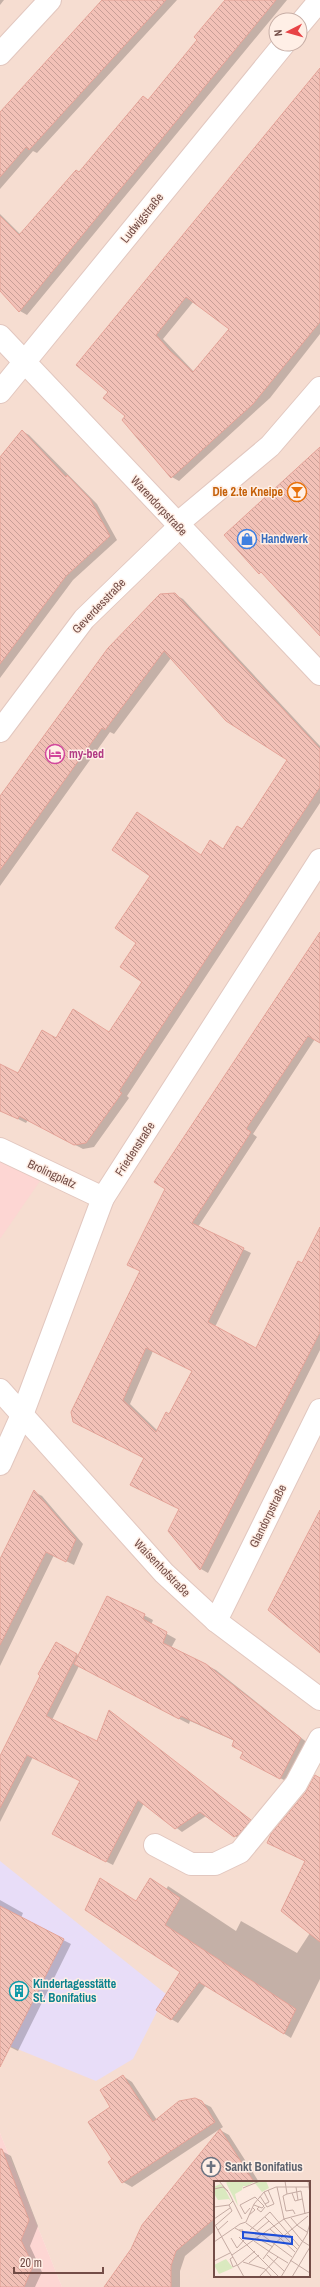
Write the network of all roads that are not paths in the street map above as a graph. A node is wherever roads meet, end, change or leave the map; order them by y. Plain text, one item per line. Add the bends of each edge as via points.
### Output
1 (50, 0) edge
2 (320, 0) edge
3 (308, 14) edge
4 (277, 52) edge
5 (0, 54) edge
6 (0, 336) edge
7 (24, 362) junction
8 (320, 388) edge
9 (0, 392) edge
10 (178, 525) junction
11 (320, 674) edge
12 (0, 732) edge
13 (320, 860) edge
14 (0, 1149) edge
15 (103, 1198) junction
16 (0, 1390) edge
17 (320, 1410) edge
18 (22, 1415) junction
19 (0, 1464) edge
20 (216, 1621) junction
21 (320, 1699) edge
22 (320, 1739) edge
23 (156, 1845) dead end

1 - 5 street
2 - 3 street
4 - 7 street, Ludwigstraße
6 - 7 street, Warendorpstraße
7 - 9 street, Ludwigstraße
7 - 10 street, Warendorpstraße
8 - 10 street, Geverdesstraße via 270,446
10 - 11 street, Warendorpstraße
10 - 12 street, Geverdesstraße via 84,619
13 - 15 street, Friedenstraße
14 - 15 street, Brolingplatz
15 - 18 street, Friedenstraße
16 - 18 street, Waisenhofstraße
17 - 20 street, Glandorpstraße
18 - 19 street, Friedenstraße
18 - 20 street, Waisenhofstraße via 164,1573
20 - 21 street, Waisenhofstraße
22 - 23 street via 296,1784 240,1852 215,1864 191,1864

